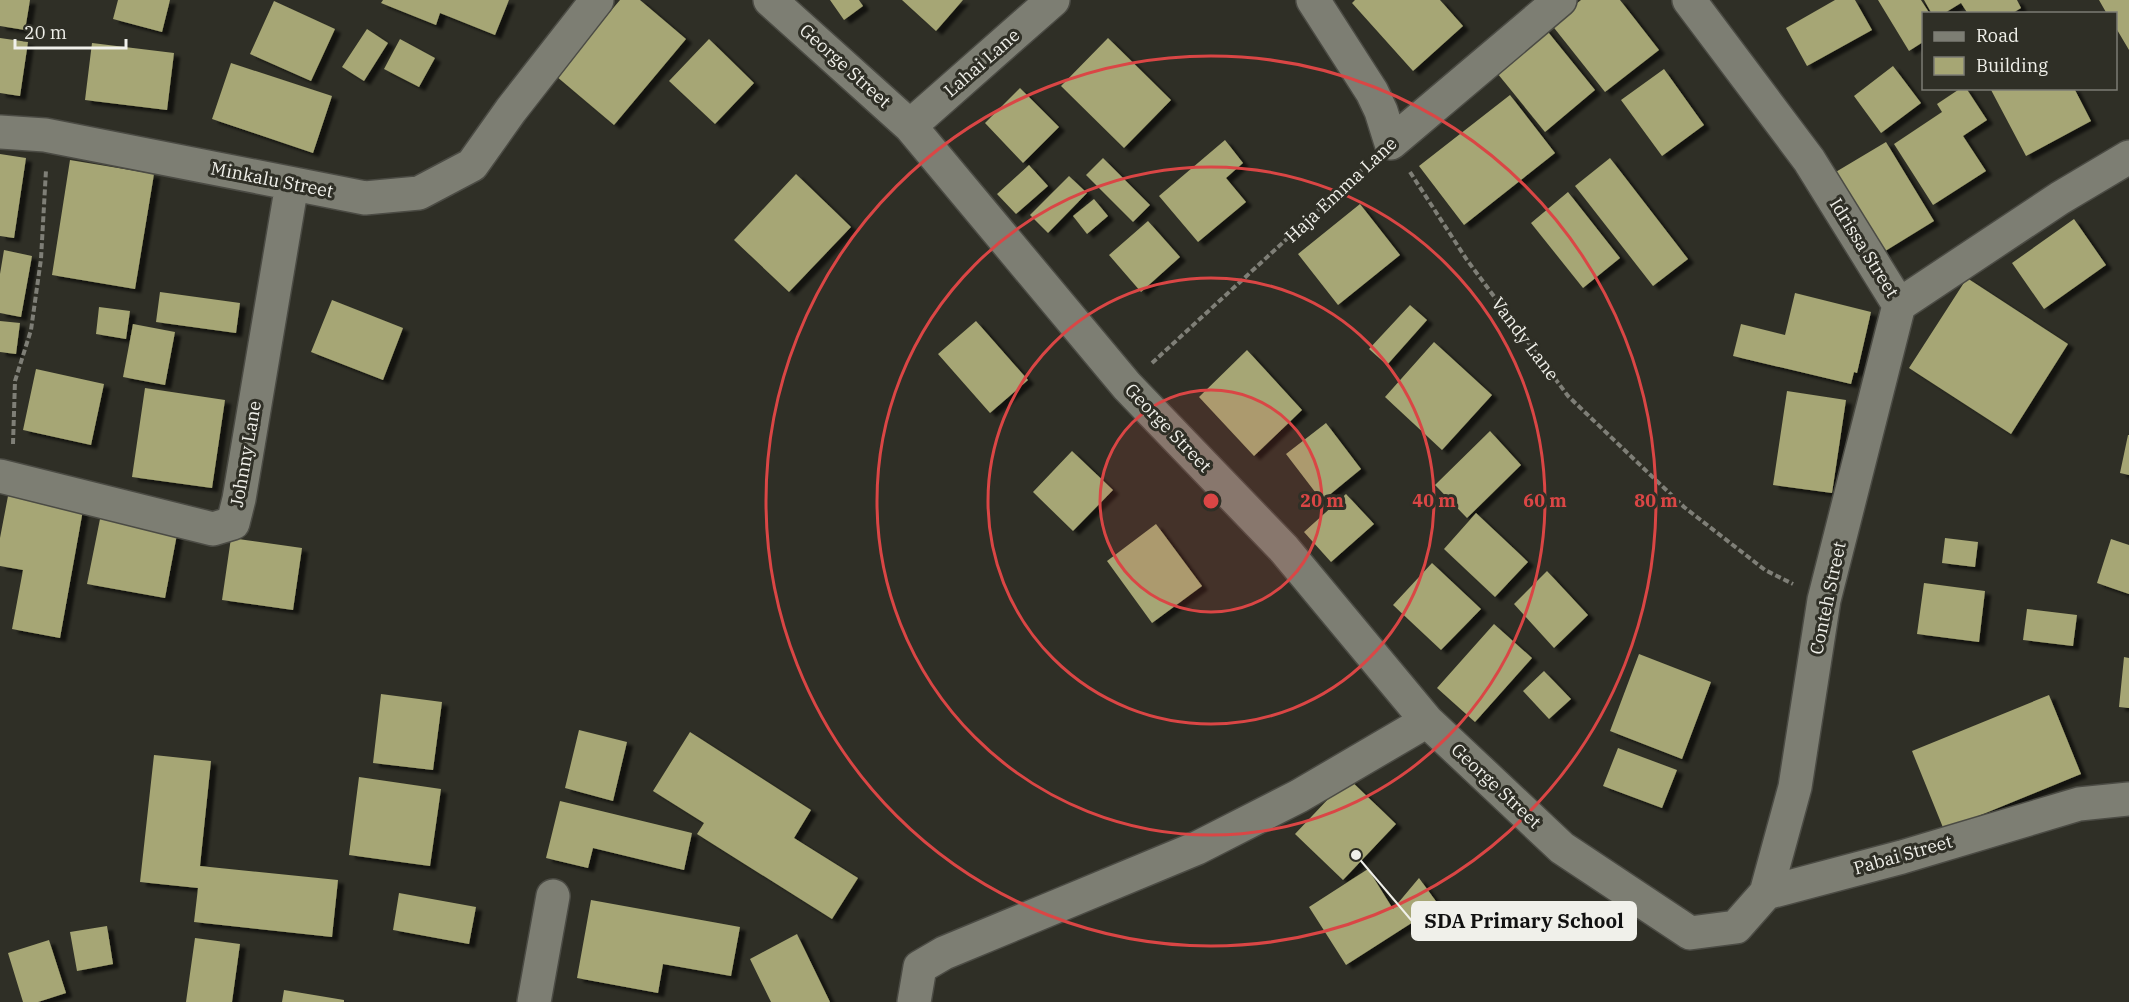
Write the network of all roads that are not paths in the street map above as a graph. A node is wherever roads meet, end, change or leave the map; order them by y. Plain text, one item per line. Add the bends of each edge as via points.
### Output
1 (597, 0) edge
2 (770, 0) edge
3 (1053, 0) edge
4 (1313, 0) edge
5 (1560, 0) edge
6 (1689, 0) edge
7 (910, 126) junction
8 (0, 132) edge
9 (2129, 157) edge
10 (292, 184) junction
11 (1899, 305) junction
12 (6, 478) edge
13 (1427, 721) junction
14 (2129, 800) edge
15 (1766, 893) junction
16 (553, 896) dead end
17 (534, 1002) edge
18 (914, 1002) edge

1 - 10 street, Minkalu Street via 472,165 419,193 366,198
2 - 7 street, George Street
3 - 7 street, Lahai Lane
4 - 5 street, Haja Emma Lane via 1372,92 1391,143
6 - 11 street, Idrissa Street via 1809,160
7 - 13 street, George Street via 1127,386 1284,549
8 - 10 street, Minkalu Street via 45,135
9 - 11 street, Idrissa Street
10 - 12 street, Johnny Lane via 233,523 213,529
11 - 15 street, Conteh Street via 1824,600 1795,787
13 - 15 street, George Street via 1562,848 1690,933 1736,927
13 - 18 street via 1299,796 1197,848 944,953 920,967
14 - 15 street, Pabai Street via 2079,804
16 - 17 street

